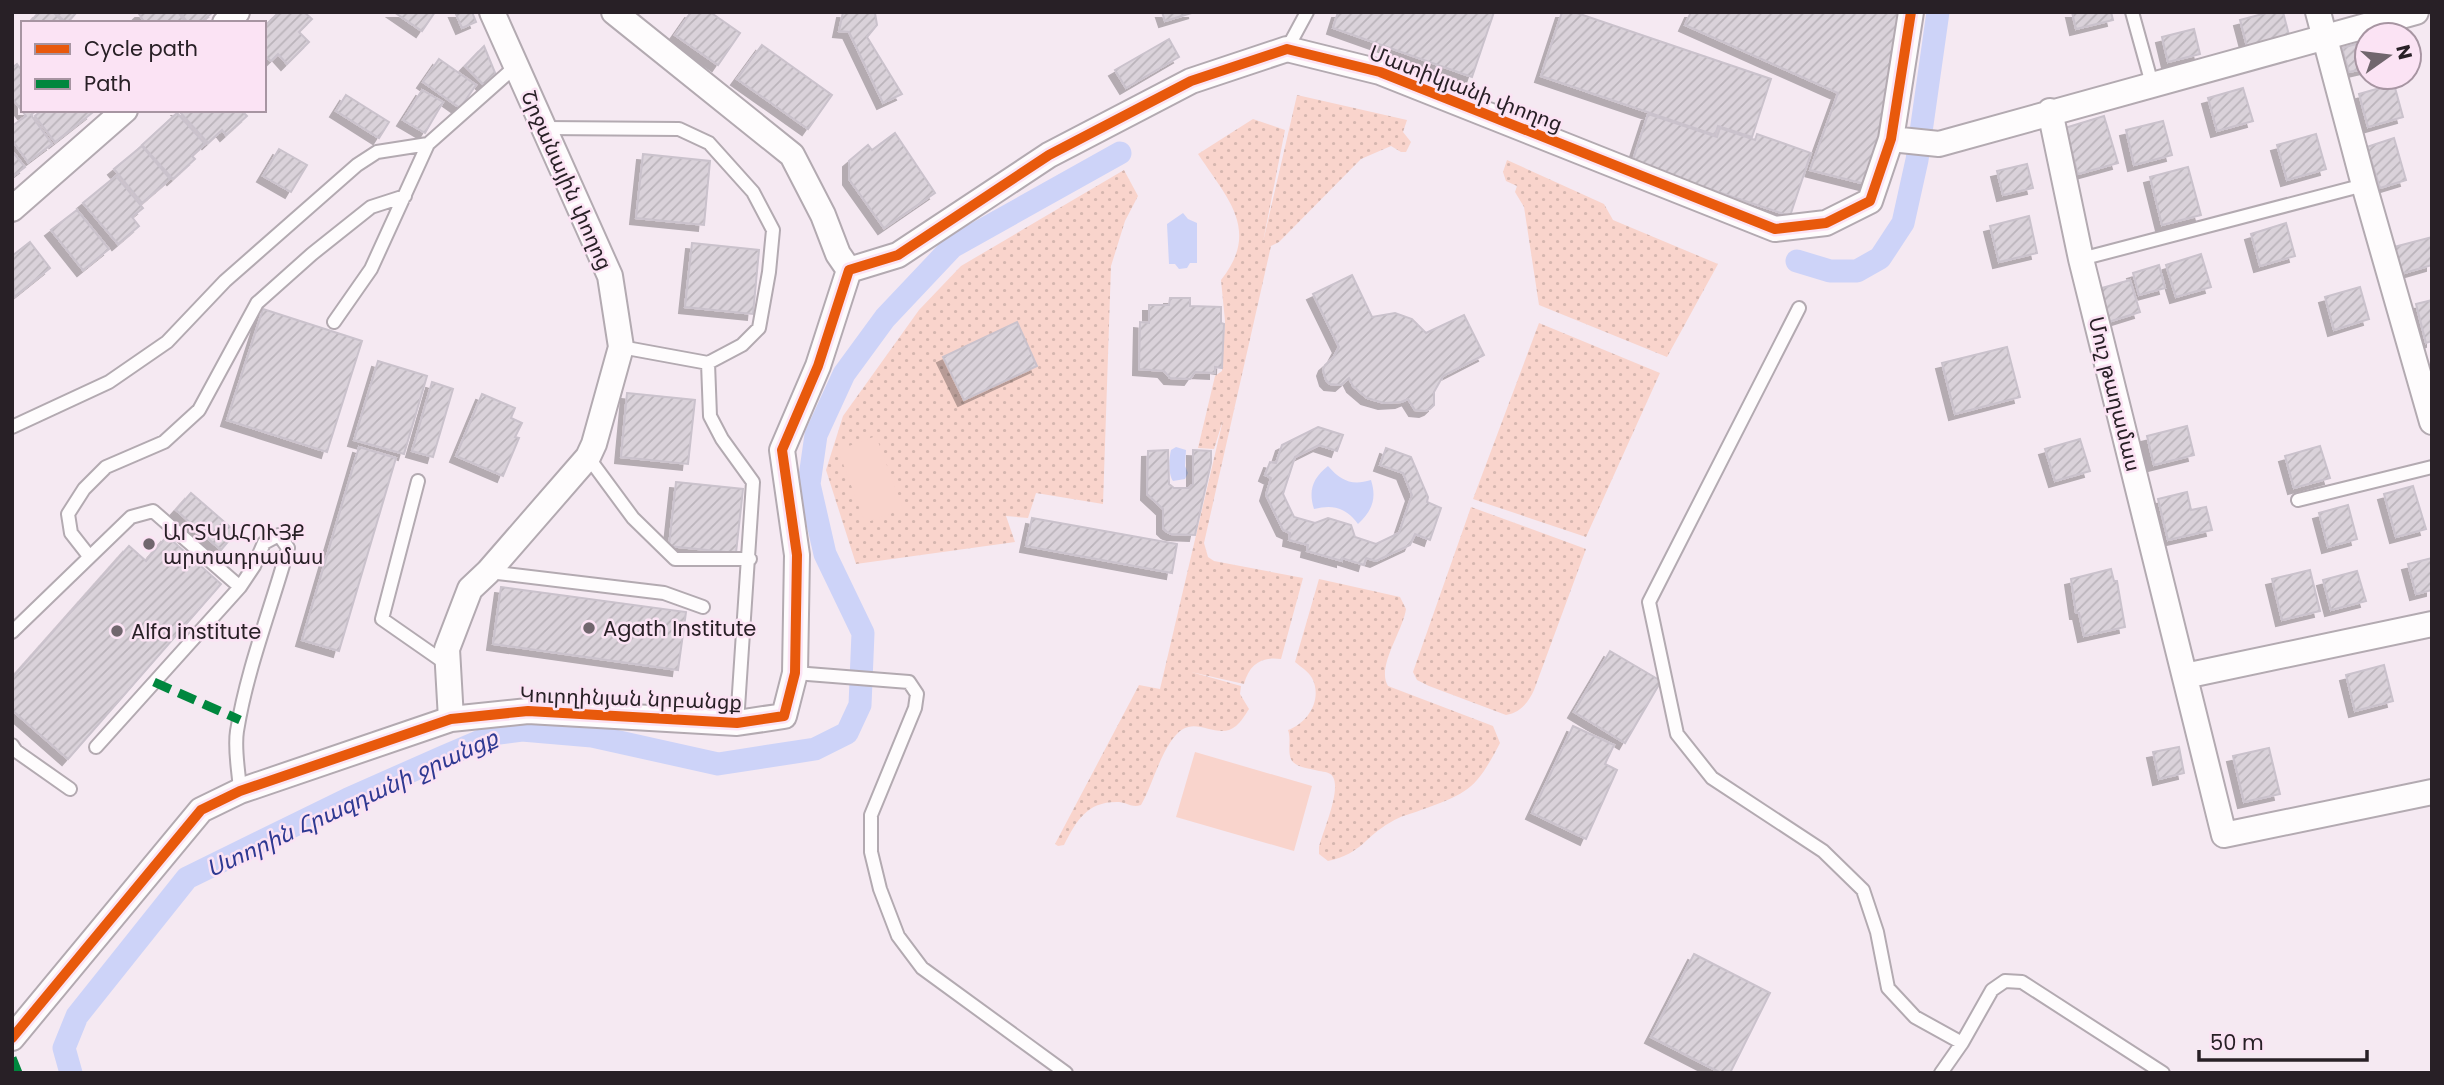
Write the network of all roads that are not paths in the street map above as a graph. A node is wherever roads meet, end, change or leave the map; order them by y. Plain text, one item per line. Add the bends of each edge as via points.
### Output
1 (492, 12) edge
2 (614, 12) edge
3 (1307, 12) edge
4 (1911, 12) edge
5 (2132, 12) edge
6 (2318, 12) edge
7 (2416, 12) edge
8 (2324, 37) junction
9 (1287, 49) junction
10 (516, 66) junction
11 (2152, 84) junction
12 (2050, 111) junction
13 (123, 112) edge
14 (544, 128) junction
15 (1891, 139) junction
16 (428, 144) junction
17 (2364, 185) junction
18 (405, 196) junction
19 (12, 209) edge
20 (2081, 258) junction
21 (849, 270) junction
22 (1799, 308) dead end
23 (334, 322) dead end
24 (621, 347) junction
25 (708, 363) junction
26 (2432, 422) edge
27 (12, 427) edge
28 (587, 457) junction
29 (2432, 467) edge
30 (418, 481) dead end
31 (2298, 500) dead end
32 (89, 556) junction
33 (750, 559) junction
34 (488, 572) junction
35 (240, 587) junction
36 (703, 607) dead end
37 (2432, 625) edge
38 (12, 632) edge
39 (448, 665) junction
40 (795, 673) junction
41 (2185, 676) junction
42 (451, 719) junction
43 (737, 723) junction
44 (12, 745) edge
45 (96, 747) dead end
46 (71, 789) dead end
47 (240, 791) junction
48 (2432, 792) edge
49 (12, 1038) edge
50 (1962, 1043) junction
51 (1066, 1073) edge
52 (1941, 1073) edge
53 (2163, 1073) edge

1 - 10 street, Շրջանային փողոց
2 - 21 street via 792,155
3 - 9 lane
4 - 15 street, Մատիկյանի փողոց
5 - 11 lane
6 - 8 street
7 - 8 street
8 - 11 street
8 - 17 street
9 - 15 street, Մատիկյանի փողոց via 1380,72 1775,229 1826,223 1870,201
9 - 21 street via 1191,81 1049,155 898,255
10 - 14 street, Շրջանային փողոց
10 - 16 lane
11 - 12 street
12 - 15 street via 1939,144
12 - 20 street, Մուշ թաղամաս
13 - 19 street
14 - 24 street, Շրջանային փողոց via 610,276
14 - 25 lane via 679,129 709,144 753,192 773,230 760,328 742,345
16 - 18 lane
16 - 27 lane via 377,152 357,164 225,281 167,342 109,383
17 - 20 lane
17 - 26 street
18 - 23 lane via 371,269
18 - 32 lane via 371,206 257,303 198,410 164,442 106,467 83,489 68,514 71,533
20 - 41 street, Մուշ թաղամաս
21 - 40 street, Կուրղինյան նրբանցք via 818,366 782,450 797,555
22 - 50 lane via 1649,602 1677,734 1712,778 1823,851 1863,890 1888,988 1915,1017
24 - 25 lane
24 - 28 street, Շրջանային փողոց
25 - 33 lane via 710,416 753,482
28 - 33 lane via 633,518 675,559
28 - 34 street, Շրջանային փողոց
29 - 31 lane
30 - 39 lane via 382,620
32 - 35 lane via 131,517 153,511
32 - 38 lane
33 - 43 lane
34 - 36 lane via 664,593
34 - 39 street, Շրջանային փողոց via 470,589 447,649
35 - 45 lane
35 - 47 lane via 264,543 279,535 288,548 262,627 236,734
37 - 41 street
39 - 42 street, Շրջանային փողոց
40 - 43 street, Կուրղինյան նրբանցք via 784,716
40 - 51 lane via 909,682 917,694 915,708 871,815 871,852 898,936 922,968
41 - 48 street, Մուշ թաղամաս via 2224,835
42 - 43 street, Կուրղինյան նրբանցք via 528,711
42 - 47 street, Կուրղինյան նրբանցք
44 - 46 lane
47 - 49 street, Կուրղինյան նրբանցք via 201,810
50 - 52 lane
50 - 53 lane via 1992,990 2005,981 2022,982

